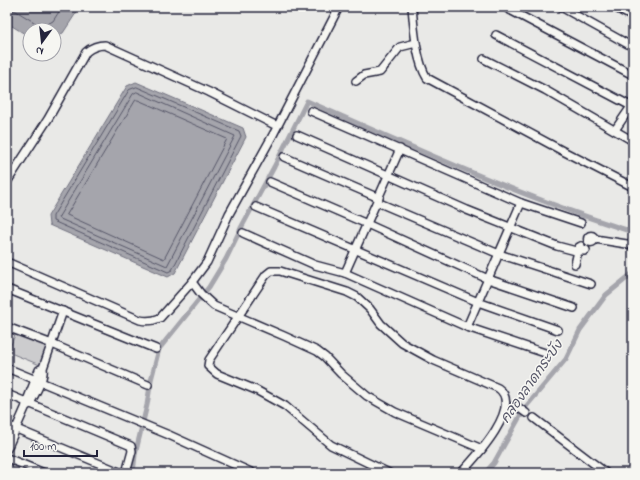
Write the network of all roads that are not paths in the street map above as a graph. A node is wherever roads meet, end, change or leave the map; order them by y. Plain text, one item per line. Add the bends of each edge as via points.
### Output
1 (339, 7) edge
2 (412, 7) edge
3 (561, 7) edge
4 (614, 7) edge
5 (508, 9) dead end
6 (633, 17) edge
7 (496, 35) dead end
8 (416, 43) junction
9 (633, 47) edge
10 (484, 59) dead end
11 (633, 75) edge
12 (356, 81) dead end
13 (631, 106) edge
14 (311, 111) dead end
15 (277, 126) junction
16 (615, 130) junction
17 (297, 135) dead end
18 (633, 141) edge
19 (400, 149) junction
20 (284, 158) dead end
21 (388, 175) junction
22 (7, 182) edge
23 (270, 182) dead end
24 (633, 187) edge
25 (378, 200) junction
26 (521, 203) junction
27 (256, 207) dead end
28 (581, 223) dead end
29 (367, 224) junction
30 (511, 228) junction
31 (243, 233) dead end
32 (633, 245) edge
33 (585, 246) junction
34 (356, 250) junction
35 (499, 254) junction
36 (7, 262) edge
37 (575, 264) dead end
38 (345, 273) junction
39 (488, 279) junction
40 (192, 282) junction
41 (591, 284) dead end
42 (7, 289) edge
43 (478, 302) junction
44 (574, 308) dead end
45 (63, 311) junction
46 (238, 316) junction
47 (7, 326) edge
48 (467, 327) junction
49 (558, 330) dead end
50 (52, 344) junction
51 (156, 348) dead end
52 (545, 353) dead end
53 (7, 368) edge
54 (38, 380) junction
55 (148, 385) dead end
56 (7, 394) edge
57 (27, 404) junction
58 (515, 405) dead end
59 (526, 413) dead end
60 (534, 418) dead end
61 (7, 425) edge
62 (16, 429) junction
63 (7, 449) edge
64 (482, 449) junction
65 (7, 458) edge
66 (44, 473) edge
67 (122, 473) edge
68 (126, 473) edge
69 (253, 473) edge
70 (389, 473) edge
71 (461, 473) edge
72 (606, 473) edge

1 - 15 street
2 - 8 street
3 - 9 street
4 - 6 street
5 - 11 street
7 - 13 street
8 - 12 street via 400,47 380,72
8 - 24 street via 427,78
10 - 16 street
13 - 16 street
14 - 19 street
15 - 22 street via 209,92 105,45 98,45 86,52 48,119
15 - 40 street via 229,214 207,262
16 - 18 street
17 - 21 street
19 - 21 street
19 - 26 street
20 - 25 street
21 - 25 street
21 - 30 street
23 - 29 street
25 - 29 street
25 - 35 street
26 - 28 street
26 - 30 street
27 - 34 street
29 - 34 street
29 - 39 street
30 - 33 street via 558,246
30 - 35 street
31 - 38 street via 315,264
32 - 33 street
33 - 37 street
34 - 38 street
34 - 43 street
35 - 39 street
35 - 41 street
36 - 40 street via 147,322 160,318
38 - 48 street
39 - 43 street
39 - 44 street
40 - 46 street via 207,300 222,310
42 - 45 street
43 - 48 street
43 - 49 street
45 - 50 street
45 - 51 street
46 - 64 street via 316,351 367,396 395,412
46 - 64 street via 271,271 280,271 357,297 402,343 503,392 506,400 504,411 490,440
46 - 70 street via 209,360 210,369 285,406 331,445
47 - 50 street
48 - 52 street
50 - 54 street via 43,368 44,372
50 - 55 street
53 - 54 street
54 - 57 street
54 - 69 street
56 - 57 street
57 - 62 street
57 - 68 street via 131,446
58 - 59 street
60 - 72 street
61 - 62 street
62 - 63 street
62 - 67 street
64 - 71 street
65 - 66 street

